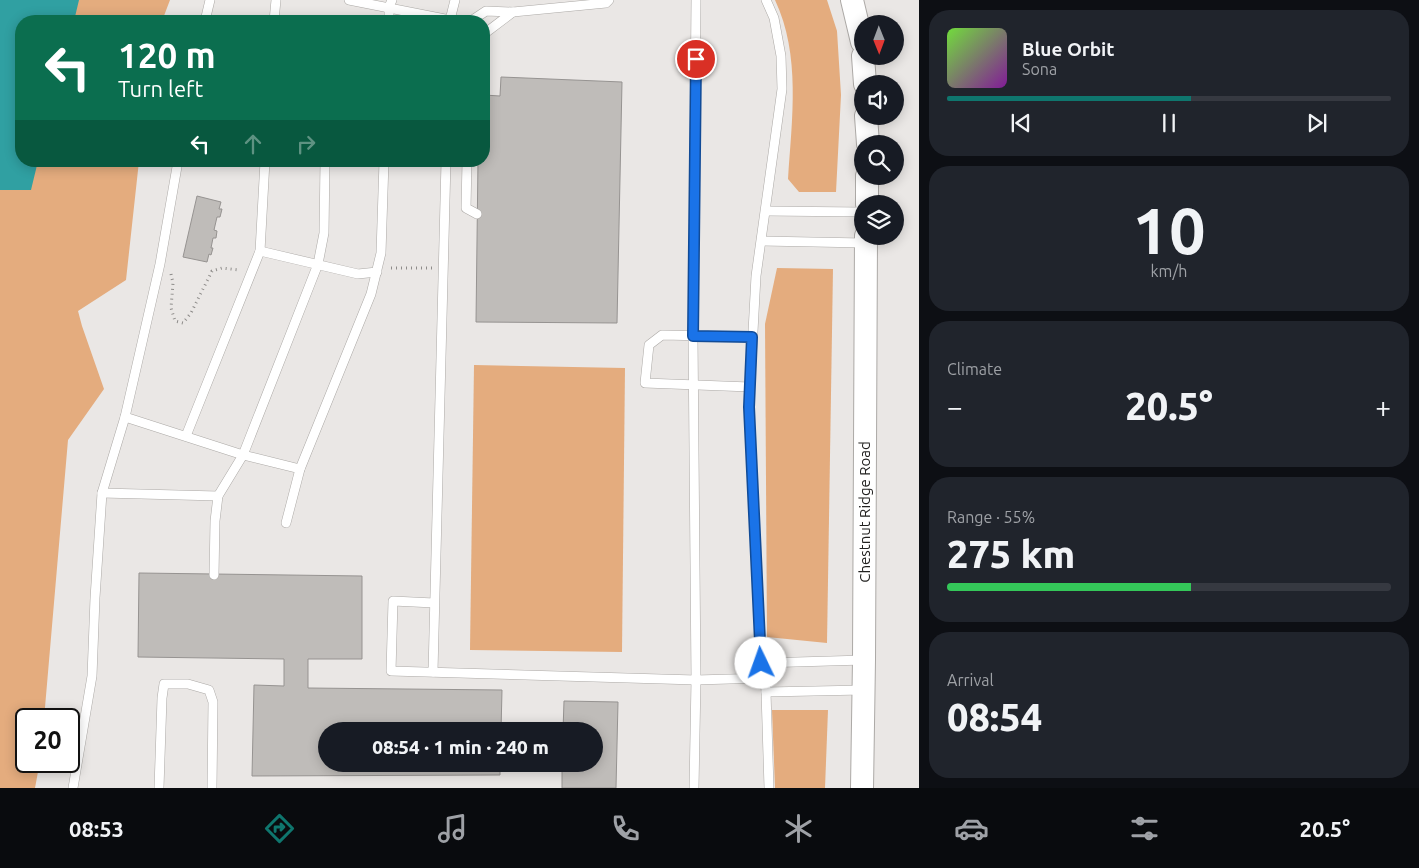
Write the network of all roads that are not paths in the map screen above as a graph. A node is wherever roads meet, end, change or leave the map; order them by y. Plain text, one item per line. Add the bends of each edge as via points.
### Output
1 (210, 0) edge
2 (276, 0) edge
3 (349, 0) edge
4 (455, 0) edge
5 (609, 0) edge
6 (696, 0) edge
7 (766, 0) edge
8 (852, 0) edge
9 (585, 2) edge
10 (391, 4) edge
11 (513, 12) junction
12 (206, 15) edge
13 (275, 15) edge
14 (432, 15) edge
15 (451, 15) edge
16 (480, 15) edge
17 (856, 15) edge
18 (490, 29) edge
19 (177, 167) edge
20 (265, 167) edge
21 (325, 167) edge
22 (384, 167) edge
23 (446, 167) edge
24 (468, 167) edge
25 (766, 211) junction
26 (854, 212) edge
27 (477, 214) dead end
28 (854, 240) edge
29 (762, 241) junction
30 (866, 245) edge
31 (260, 251) junction
32 (318, 264) junction
33 (376, 274) junction
34 (693, 336) junction
35 (752, 337) junction
36 (693, 385) junction
37 (750, 387) junction
38 (125, 417) junction
39 (186, 436) junction
40 (243, 455) junction
41 (300, 469) junction
42 (102, 493) junction
43 (218, 496) junction
44 (286, 523) dead end
45 (214, 575) dead end
46 (434, 603) junction
47 (864, 660) junction
48 (761, 663) junction
49 (432, 672) junction
50 (765, 678) junction
51 (696, 680) junction
52 (863, 690) junction
53 (766, 692) junction
54 (73, 788) edge
55 (159, 788) edge
56 (212, 788) edge
57 (694, 788) edge
58 (769, 788) edge
59 (862, 788) edge

1 - 12 lane
2 - 13 lane
3 - 10 lane
4 - 15 lane
5 - 9 lane via 606,3
6 - 34 lane
7 - 25 lane via 776,28 782,90
8 - 17 street
9 - 11 lane
10 - 14 lane
11 - 16 lane via 486,11
11 - 18 lane
19 - 38 lane via 160,264
20 - 31 lane
21 - 32 lane via 324,233
22 - 33 lane via 381,253
23 - 46 lane
24 - 27 lane via 466,208
25 - 26 lane
25 - 29 lane
28 - 29 lane
29 - 35 lane
30 - 47 street, Chestnut Ridge Road
31 - 32 lane
31 - 39 lane
32 - 33 lane via 358,274
32 - 40 lane
33 - 41 lane via 371,294
34 - 35 lane
34 - 36 lane
34 - 36 lane via 662,335 649,345 645,383
35 - 37 lane
36 - 37 lane
36 - 51 lane
37 - 48 lane
38 - 39 lane
38 - 42 lane
39 - 40 lane
40 - 41 lane
40 - 43 lane
41 - 44 lane
42 - 43 lane
42 - 54 lane via 92,676
43 - 45 lane
46 - 49 lane
46 - 49 lane via 393,601 391,671
47 - 48 lane
47 - 52 street, Chestnut Ridge Road
48 - 50 lane
49 - 51 lane
50 - 51 lane
50 - 53 lane
51 - 57 lane
52 - 53 lane
52 - 59 street, Chestnut Ridge Road
53 - 58 lane
55 - 56 lane via 164,684 188,684 208,690 213,702

